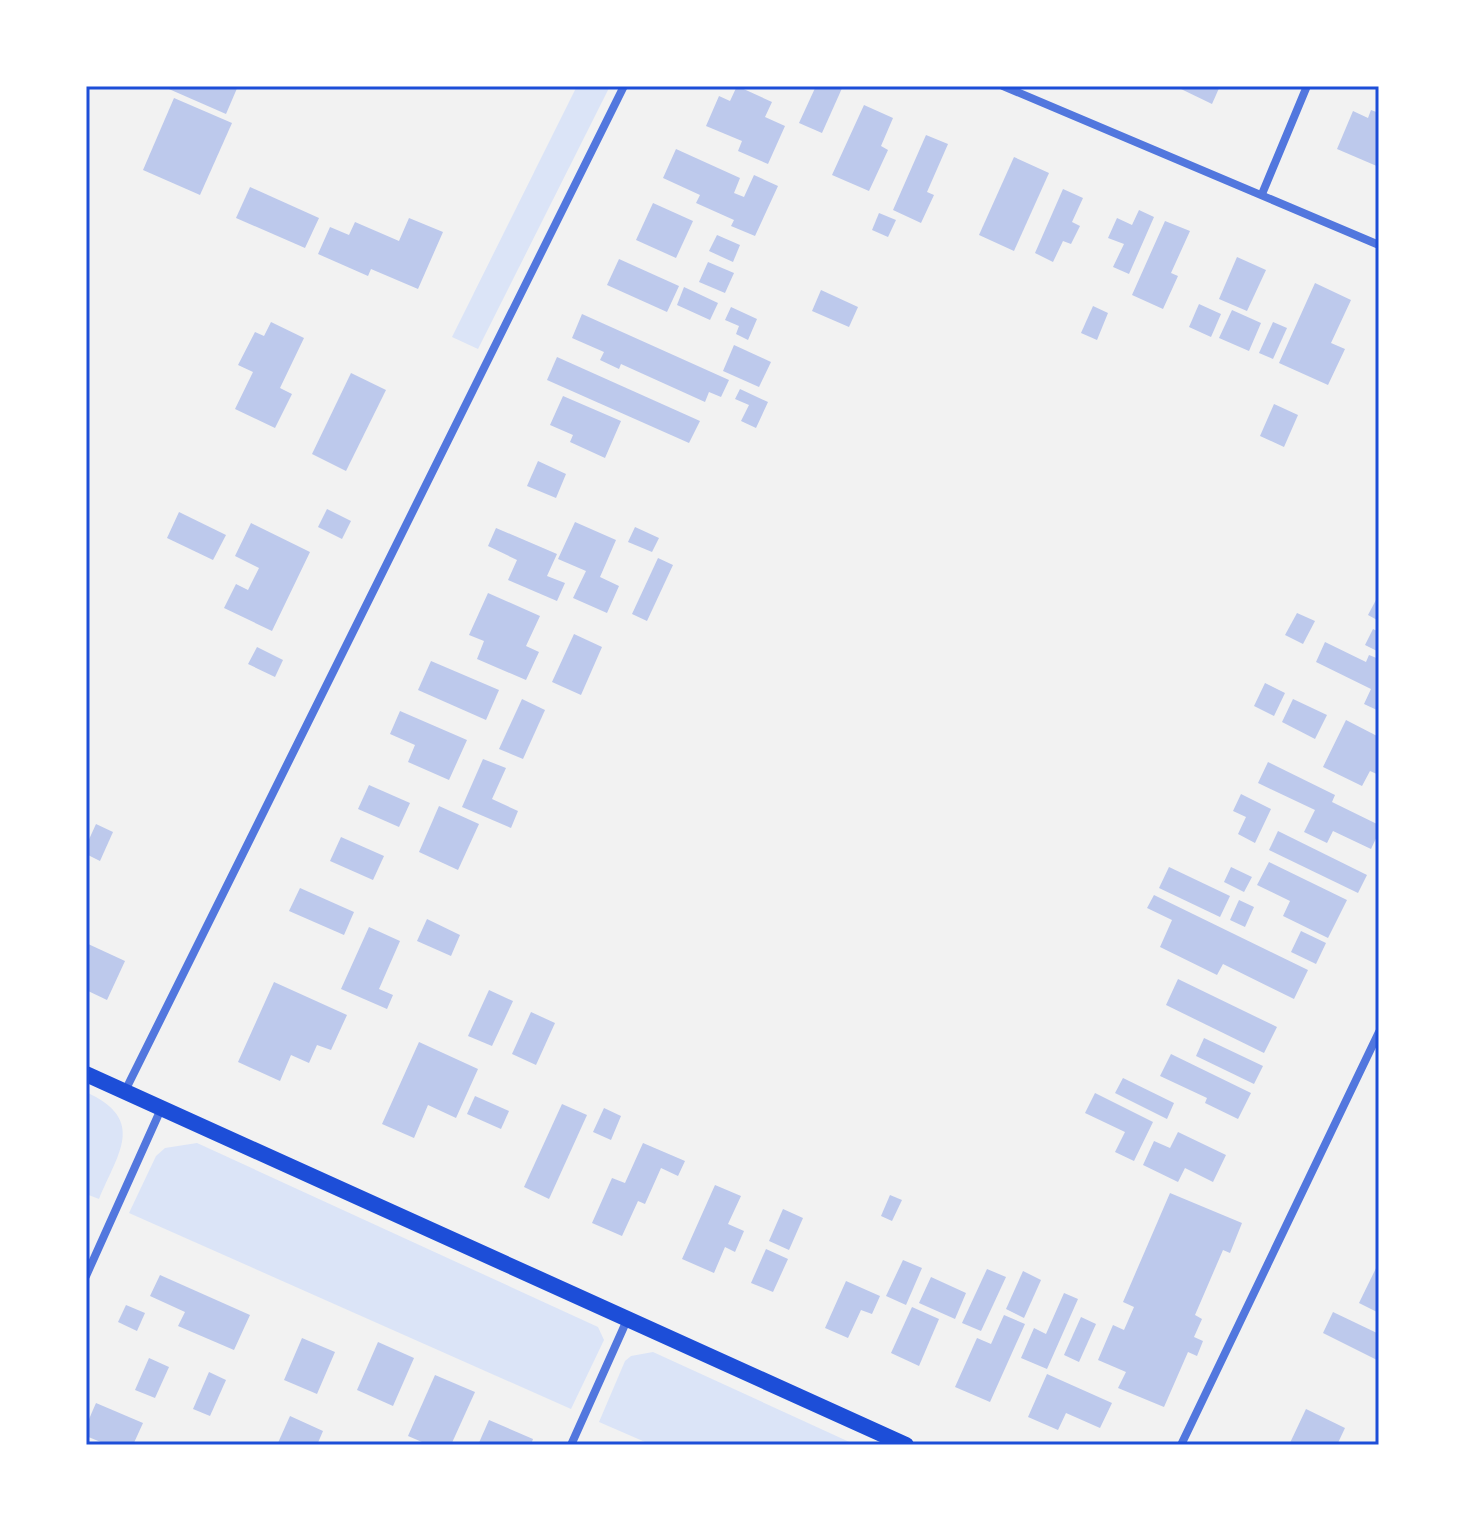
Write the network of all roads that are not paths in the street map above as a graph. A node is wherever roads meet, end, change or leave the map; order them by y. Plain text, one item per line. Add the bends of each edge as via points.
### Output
1 (624, 86) edge
2 (1003, 86) edge
3 (1307, 86) edge
4 (1262, 194) junction
5 (1379, 245) edge
6 (1379, 1032) edge
7 (86, 1074) edge
8 (124, 1092) junction
9 (161, 1109) junction
10 (86, 1276) edge
11 (627, 1320) junction
12 (571, 1445) edge
13 (906, 1445) edge
14 (1181, 1445) edge

1 - 8 street
2 - 4 street
3 - 4 street
4 - 5 street
6 - 14 street
7 - 8 main road
8 - 9 main road
9 - 10 street
9 - 11 main road
11 - 12 street
11 - 13 main road

